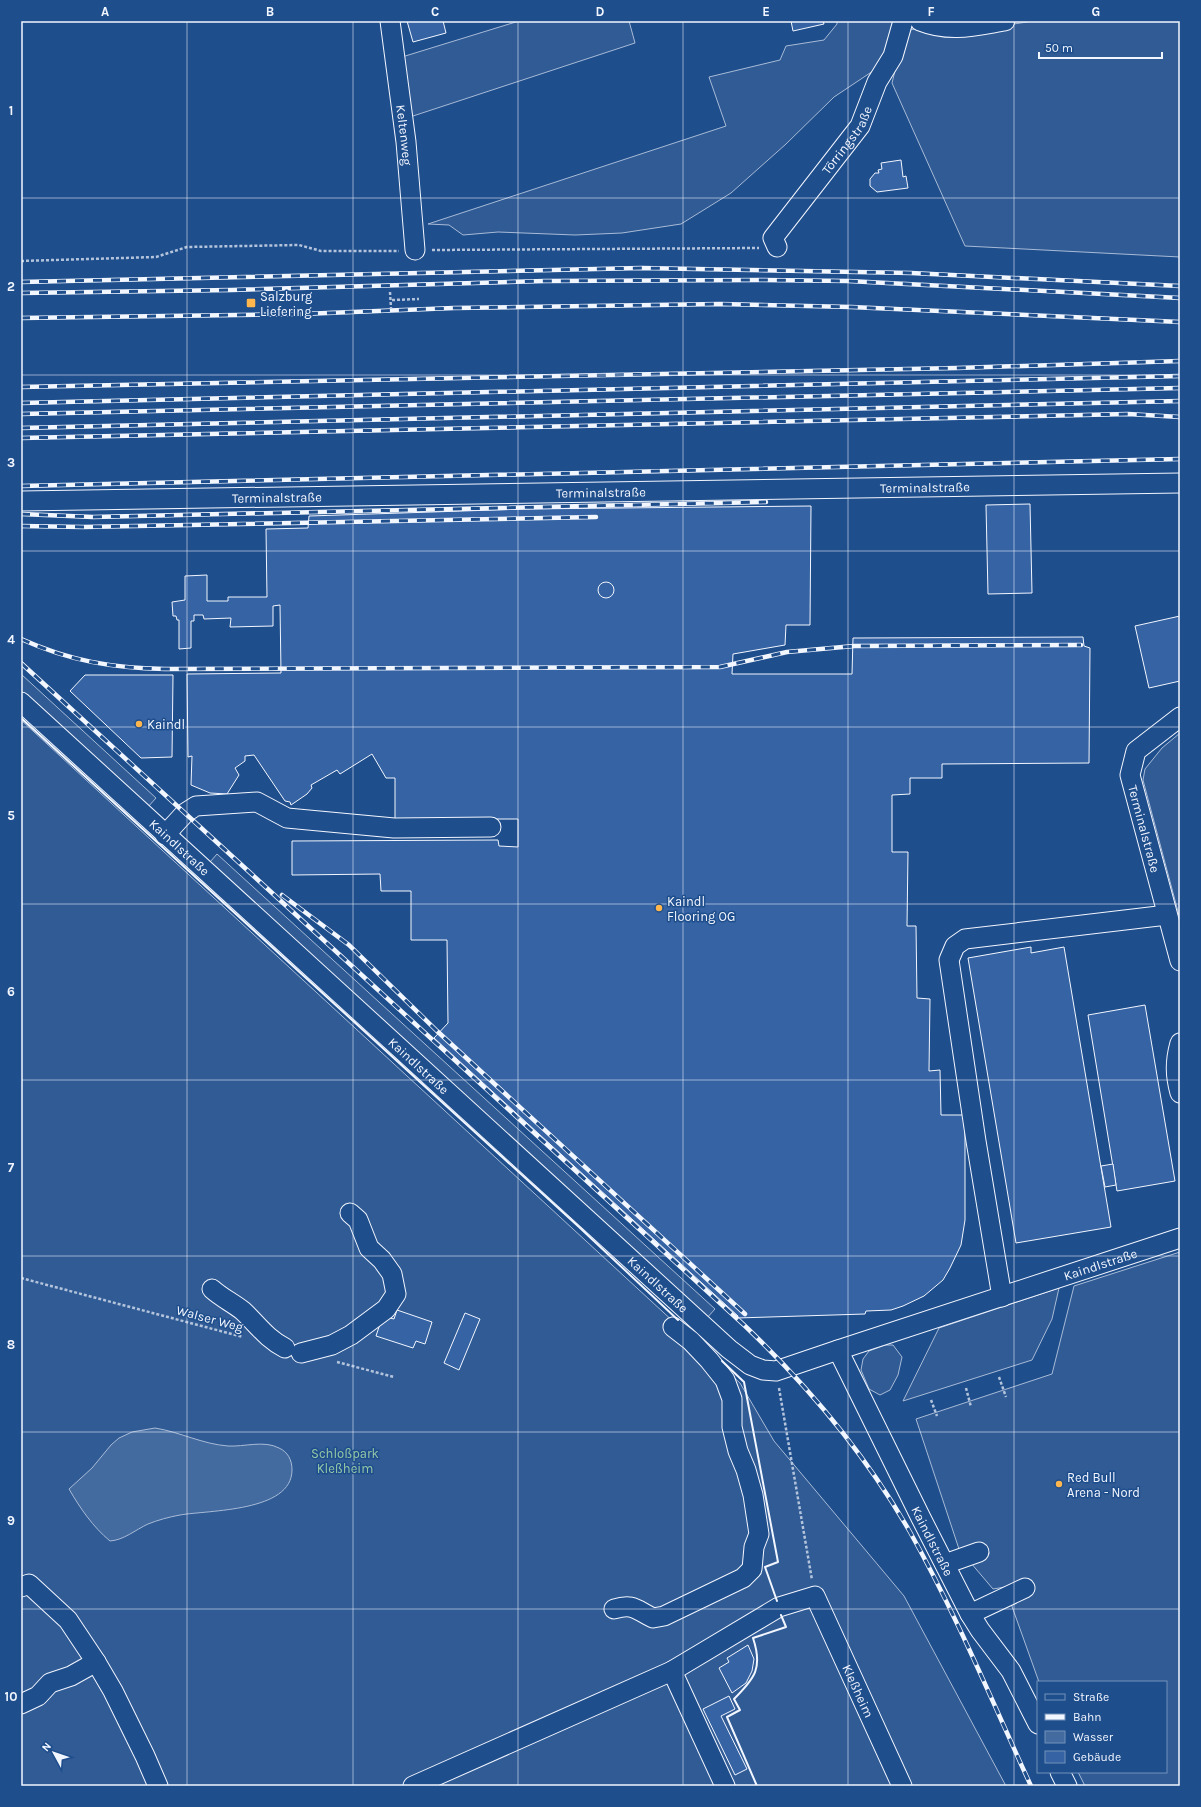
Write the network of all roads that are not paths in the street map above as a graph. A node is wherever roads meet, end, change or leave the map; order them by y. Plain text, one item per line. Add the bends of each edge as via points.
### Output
1 (390, 21) edge
2 (903, 21) edge
3 (920, 21) edge
4 (1005, 21) edge
5 (777, 247) dead end
6 (416, 250) dead end
7 (1180, 483) edge
8 (21, 501) edge
9 (21, 702) edge
10 (1180, 717) edge
11 (491, 827) dead end
12 (165, 835) junction
13 (1167, 915) junction
14 (1180, 960) edge
15 (1180, 1043) edge
16 (1180, 1093) edge
17 (350, 1213) dead end
18 (1180, 1238) edge
19 (212, 1289) dead end
20 (1002, 1297) junction
21 (673, 1327) dead end
22 (838, 1350) junction
23 (979, 1552) dead end
24 (945, 1564) junction
25 (21, 1587) edge
26 (1025, 1588) dead end
27 (614, 1609) dead end
28 (970, 1614) junction
29 (96, 1662) junction
30 (672, 1671) junction
31 (21, 1704) edge
32 (1037, 1722) edge
33 (1060, 1773) edge
34 (158, 1786) edge
35 (413, 1786) edge
36 (725, 1786) edge
37 (902, 1786) edge
38 (1067, 1786) edge

1 - 6 street, Keltenweg via 406,142
2 - 5 street, Törringstraße via 893,56 877,82 860,126 773,238
3 - 4 street via 949,29
7 - 8 street, Terminalstraße
9 - 12 street, Kaindlstraße
10 - 13 street, Terminalstraße via 1136,751 1130,775
11 - 12 street via 394,828 287,818 257,802 196,806 185,813
12 - 22 street, Kaindlstraße via 750,1365 776,1371
13 - 14 street, Terminalstraße
13 - 20 street via 965,939 955,946 949,960 950,968
15 - 16 street via 1176,1058 1176,1079
17 - 19 street via 358,1220 369,1248 392,1274 396,1294 386,1309 351,1335 332,1345 293,1351 267,1337 241,1310
18 - 20 street, Kaindlstraße
20 - 22 street, Kaindlstraße
21 - 27 street via 709,1360 725,1380 732,1399 732,1427 753,1495 759,1534 754,1547 752,1569 737,1582 664,1616 653,1618 626,1605
22 - 24 street, Kaindlstraße
23 - 24 street
24 - 28 street, Kaindlstraße
25 - 29 street via 29,1584 68,1620
26 - 28 street
28 - 32 street, Kaindlstraße via 1011,1671
29 - 31 street via 71,1676 50,1683 38,1696
29 - 34 street via 120,1704
30 - 35 street
30 - 36 street
30 - 37 street, Kleßheim via 779,1607 815,1596
33 - 38 street

